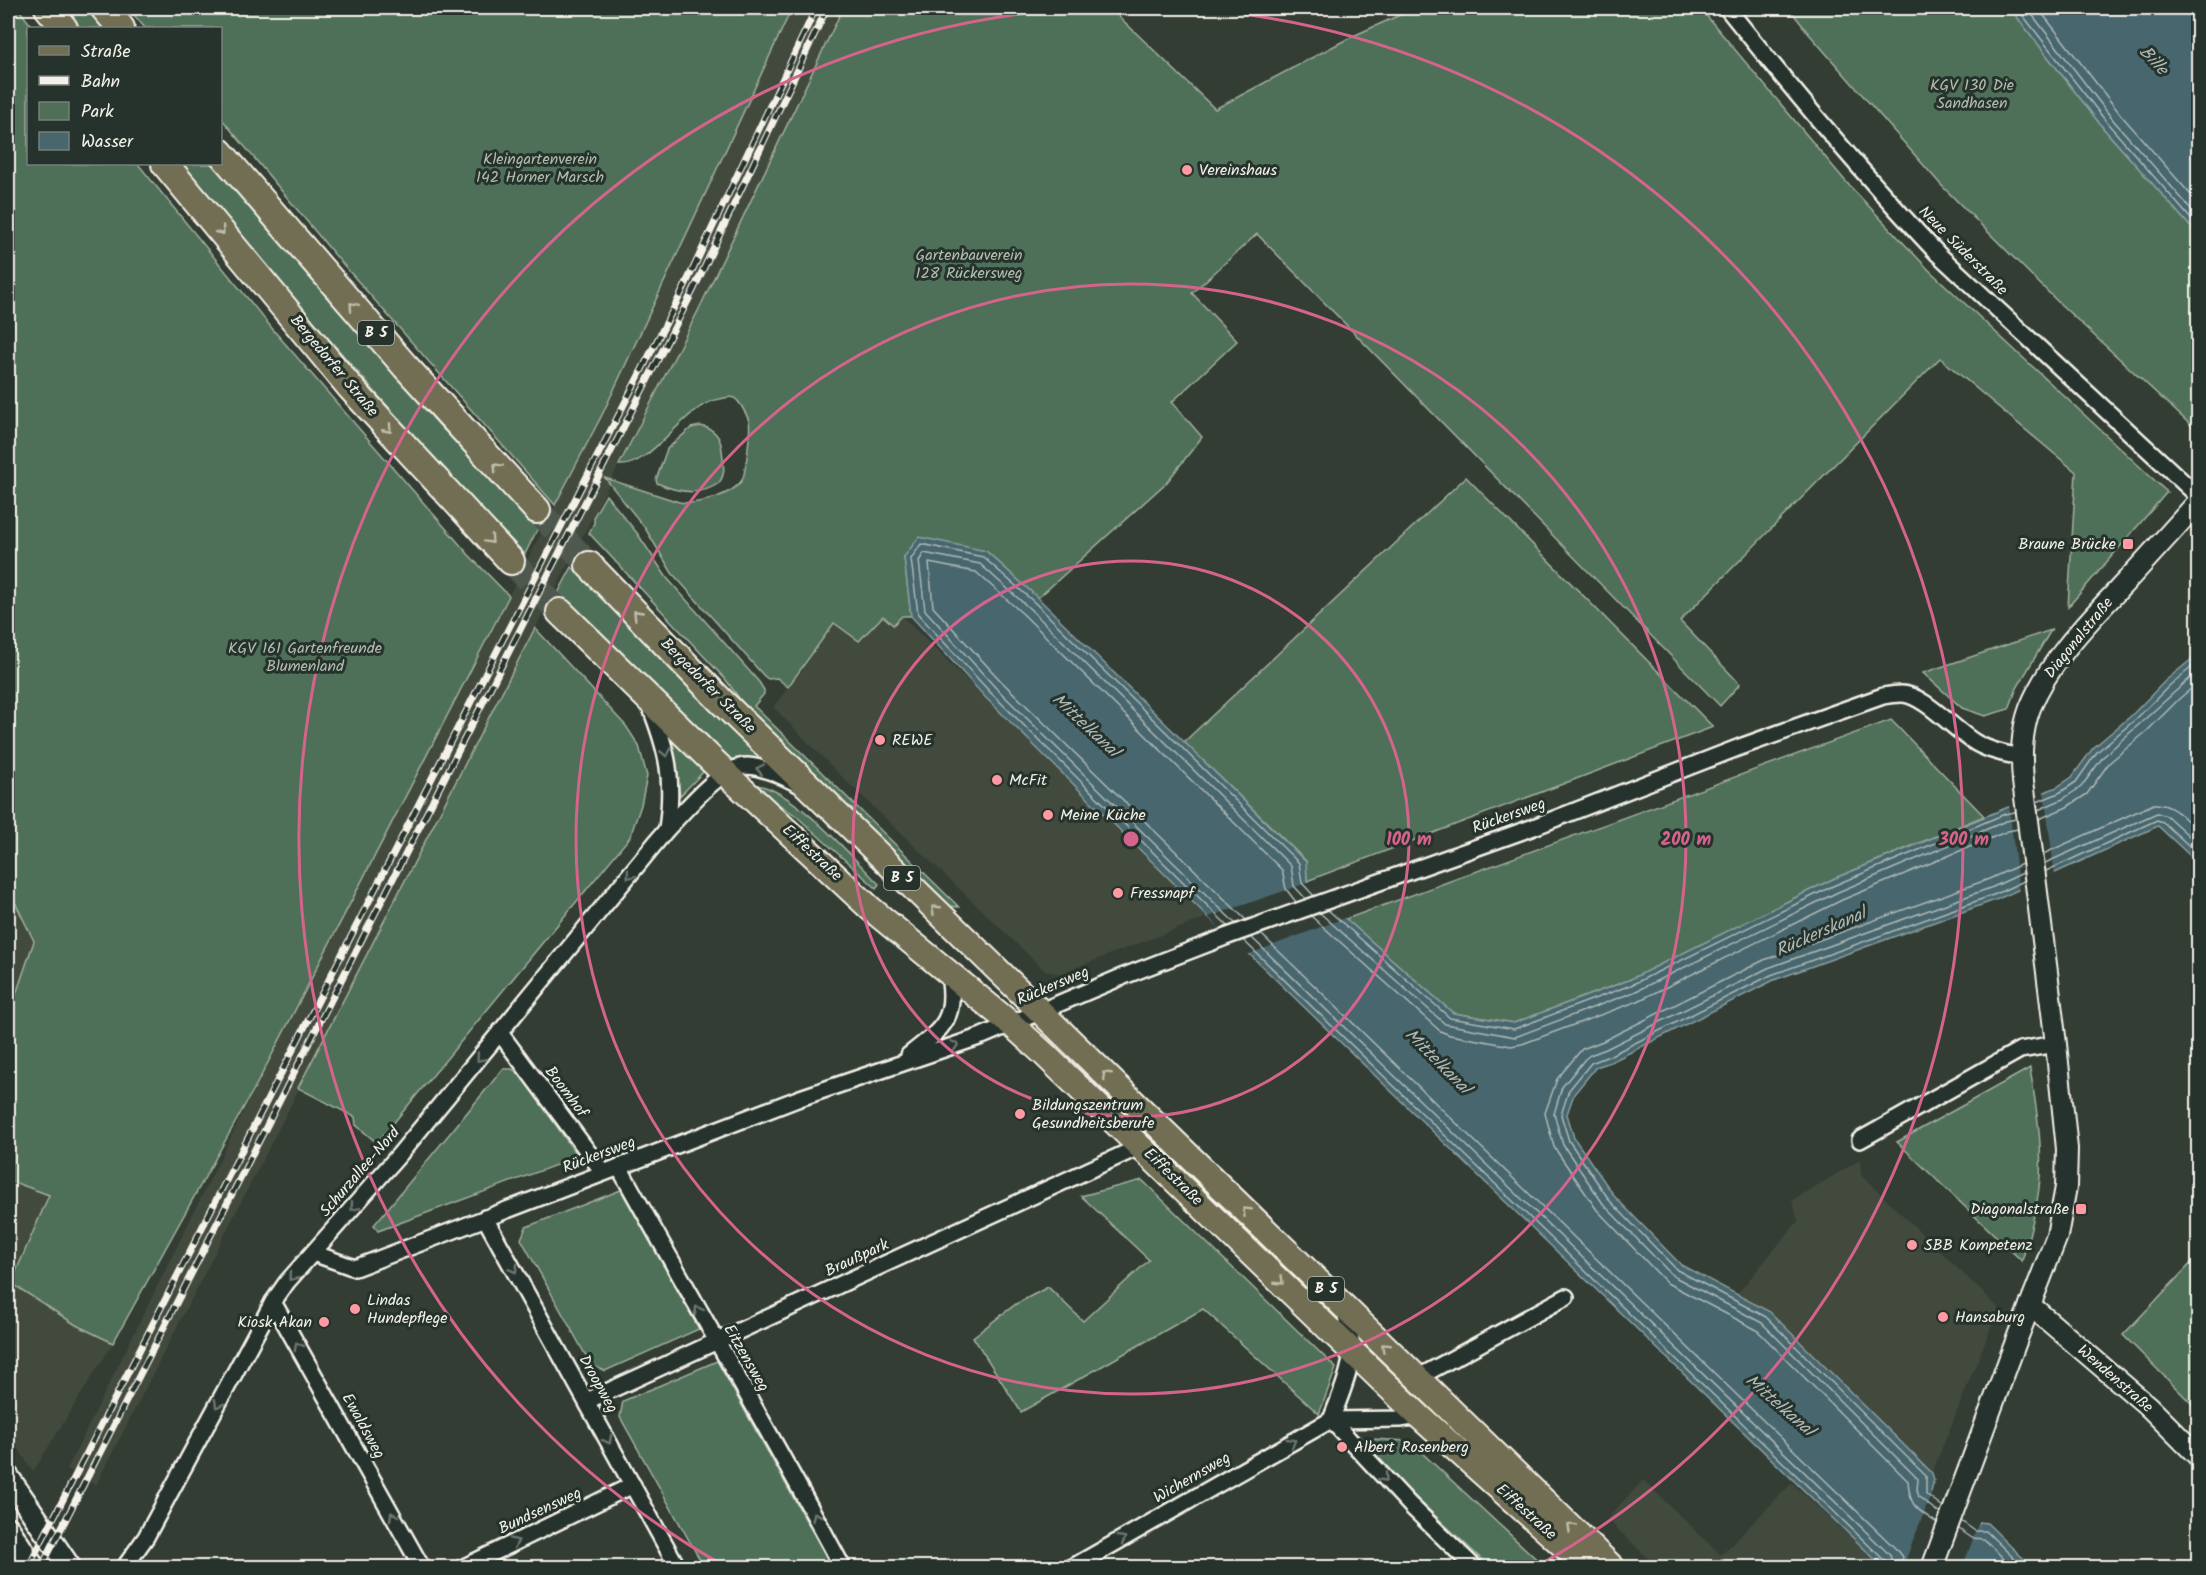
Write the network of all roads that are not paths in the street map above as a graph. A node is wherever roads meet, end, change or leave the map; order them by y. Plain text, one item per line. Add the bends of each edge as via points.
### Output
1 (48, 8) edge
2 (104, 8) edge
3 (1727, 8) edge
4 (63, 27) edge
5 (120, 27) edge
6 (222, 154) edge
7 (166, 165) edge
8 (2199, 496) edge
9 (2199, 502) edge
10 (537, 510) tunnel mouth
11 (511, 561) tunnel mouth
12 (589, 565) tunnel mouth
13 (560, 612) tunnel mouth
14 (647, 697) junction
15 (2021, 757) junction
16 (725, 773) junction
17 (828, 805) junction
18 (667, 830) junction
19 (947, 971) junction
20 (1040, 1010) junction
21 (1010, 1023) junction
22 (500, 1033) junction
23 (2056, 1044) junction
24 (900, 1063) junction
25 (1860, 1140) dead end
26 (1141, 1146) junction
27 (619, 1167) junction
28 (603, 1172) junction
29 (485, 1218) junction
30 (313, 1253) junction
31 (1566, 1297) dead end
32 (273, 1302) junction
33 (1341, 1304) junction
34 (2030, 1305) junction
35 (716, 1343) junction
36 (1353, 1352) junction
37 (1417, 1378) junction
38 (587, 1401) junction
39 (1419, 1416) junction
40 (1330, 1420) junction
41 (2199, 1456) edge
42 (8, 1477) edge
43 (633, 1485) junction
44 (8, 1528) edge
45 (34, 1568) edge
46 (69, 1568) edge
47 (124, 1568) edge
48 (422, 1568) edge
49 (462, 1568) edge
50 (678, 1568) edge
51 (843, 1568) edge
52 (1071, 1568) edge
53 (1475, 1568) edge
54 (1586, 1568) edge
55 (1613, 1568) edge
56 (1932, 1568) edge

1 - 4 highway
2 - 5 highway
3 - 8 street, Neue Süderstraße via 1938,255
10 -> 6 highway, B 5 via 405,366
7 -> 11 highway, Bergedorfer Straße via 350,387
9 - 15 street, Diagonalstraße via 2061,656 2030,709
17 -> 12 highway, Bergedorfer Straße / B 5
13 - 14 highway, B 5
14 - 16 highway, B 5
14 -> 18 street via 669,767
15 - 20 street, Rückersweg via 1976,742 1914,697 1883,696 1228,936
15 - 23 street, Diagonalstraße
17 -> 16 street via 764,769 746,766
16 - 18 street, Schurzallee-Nord
16 - 19 main road, Eiffestraße / B 5 via 871,909
20 -> 17 main road, Eiffestraße / B 5
18 -> 22 street, Schurzallee-Nord
19 - 21 main road, Eiffestraße / B 5
19 - 24 street, Rückersweg via 953,993 945,1023
20 - 21 street, Rückersweg
33 -> 20 main road, Eiffestraße / B 5
24 -> 21 street, Rückersweg
21 - 26 main road, Eiffestraße / B 5
22 - 28 street, Boomhof
22 -> 30 street, Schurzallee-Nord
23 - 25 street via 2020,1050
23 - 34 street, Diagonalstraße via 2067,1149 2066,1187 2057,1236
24 - 27 street, Rückersweg
26 - 35 street, Braußpark
26 -> 36 main road, Eiffestraße / B 5
27 - 28 street, Rückersweg
35 -> 27 street, Eitzensweg
28 - 29 street, Rückersweg
29 - 30 street, Rückersweg via 355,1268
29 -> 38 street, Droopweg
30 -> 32 street, Schurzallee-Nord
31 - 37 street
32 -> 47 street, Schurzallee-Nord via 146,1537
48 -> 32 street, Ewaldsweg
33 - 36 street
37 -> 33 main road, Eiffestraße / B 5
34 - 41 street, Wendenstraße via 2148,1406
34 - 56 street, Diagonalstraße
35 - 38 street, Braußpark
51 -> 35 street, Eitzensweg
36 - 39 main road, Eiffestraße / B 5
36 - 40 street via 1350,1372
55 -> 37 main road, Eiffestraße / B 5
38 -> 43 street, Droopweg
39 - 40 street, Wichernsweg
39 - 54 main road, Eiffestraße / B 5
52 -> 40 street, Wichernsweg
40 -> 53 street
42 - 46 main road
49 -> 43 street, Bundsensweg
43 - 50 street, Droopweg
44 - 45 main road

